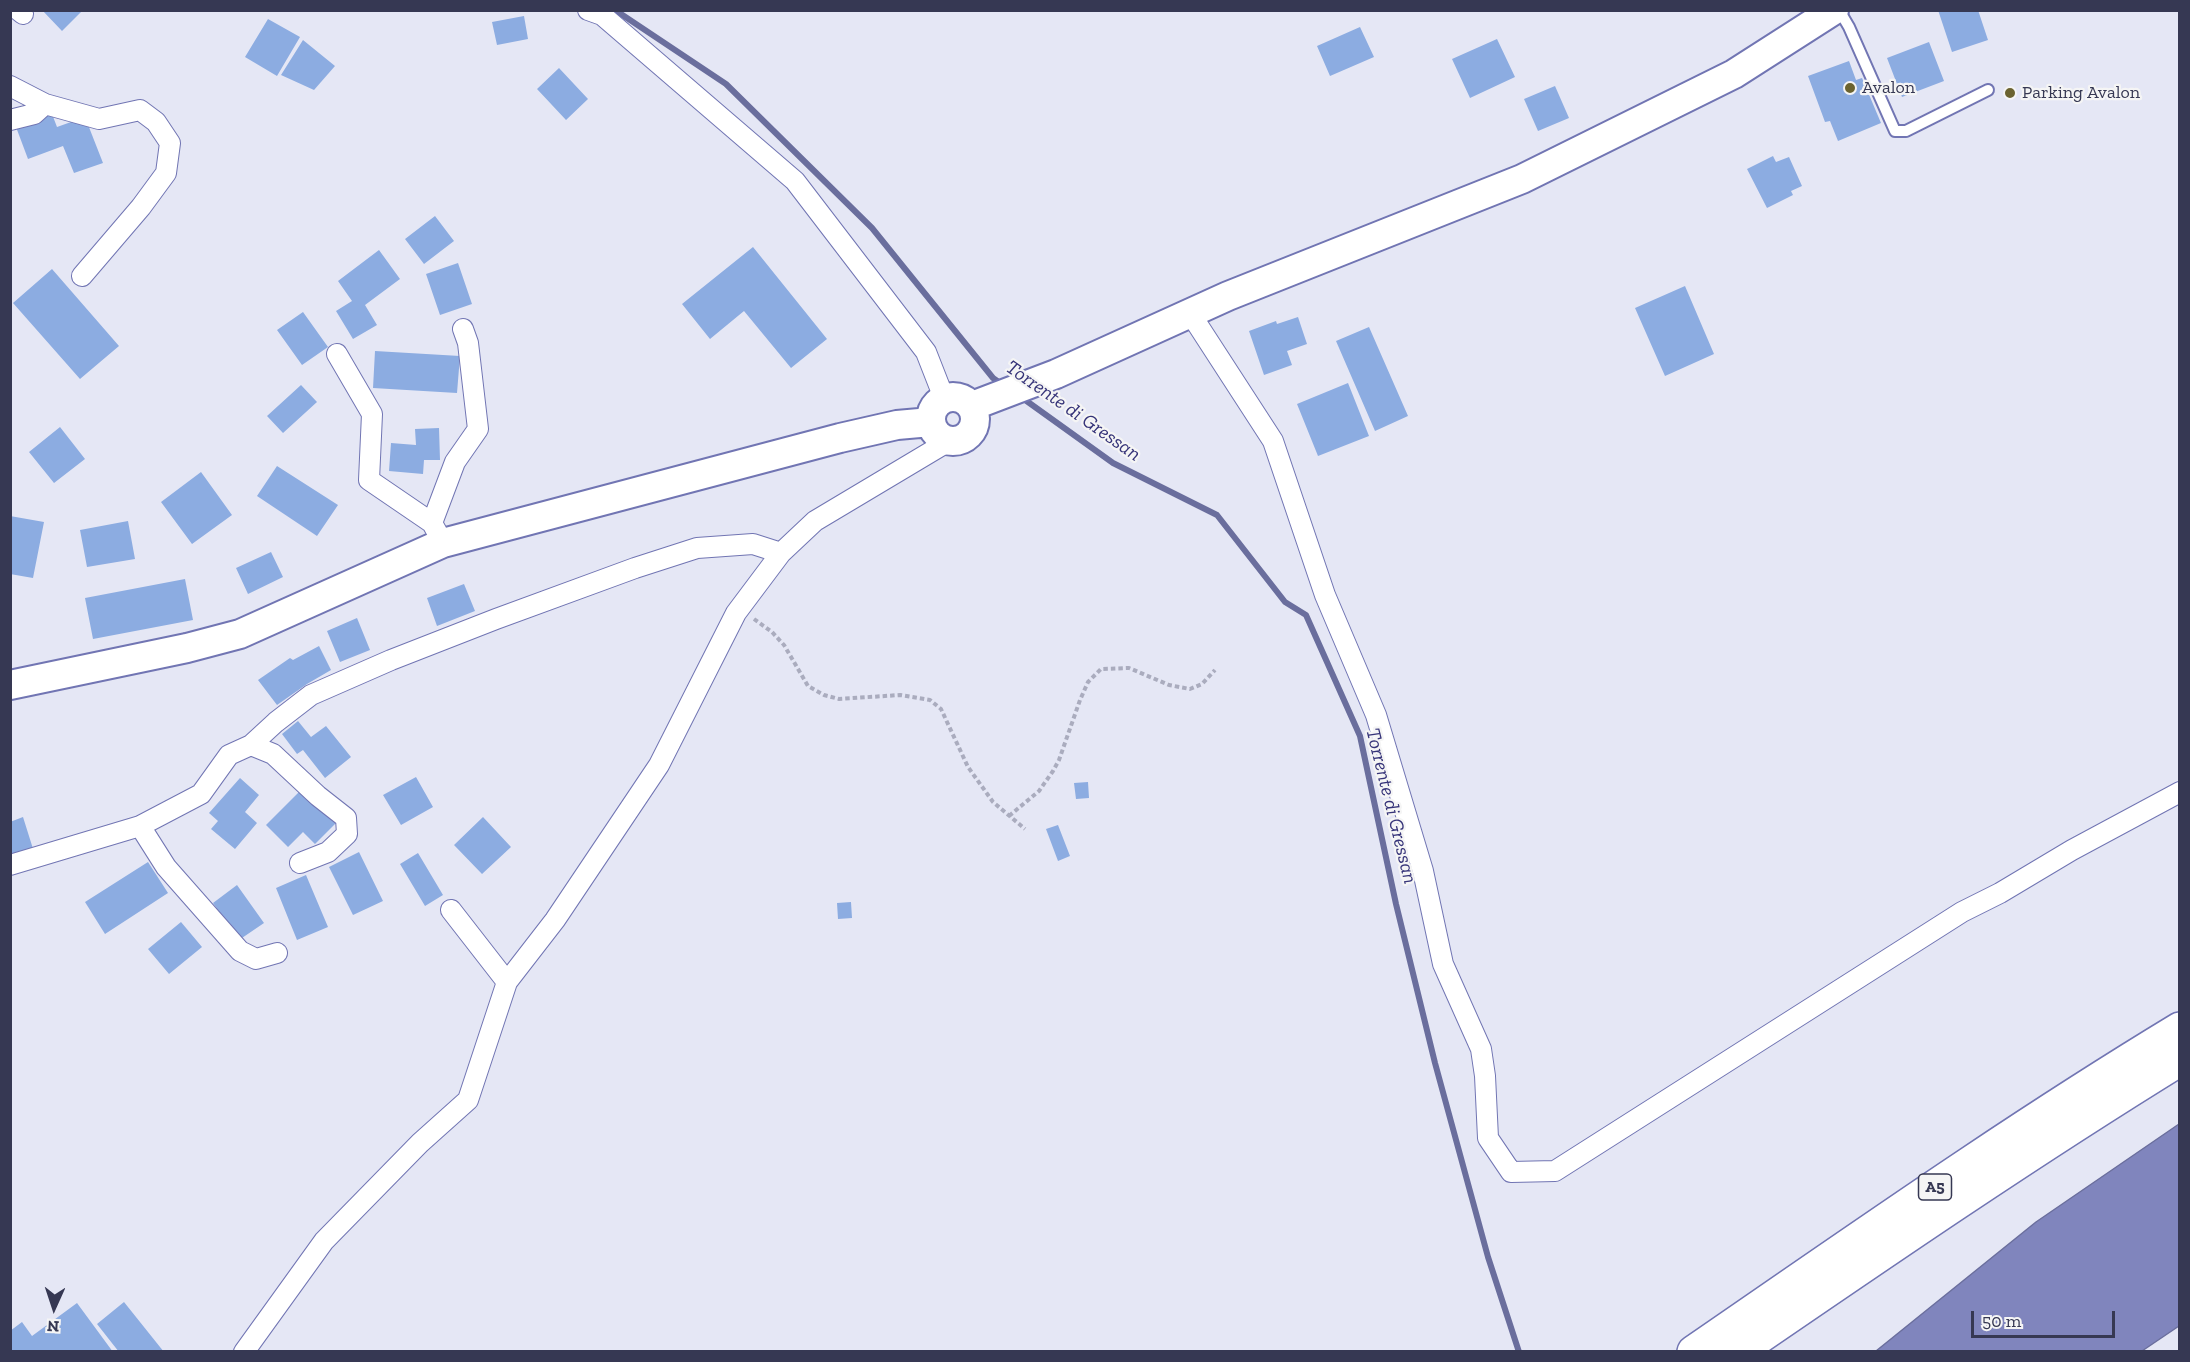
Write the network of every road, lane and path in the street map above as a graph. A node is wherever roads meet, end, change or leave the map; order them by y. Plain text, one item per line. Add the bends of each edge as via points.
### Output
1 (588, 10) edge
2 (1833, 10) edge
3 (1839, 10) edge
4 (10, 86) edge
5 (1988, 90) dead end
6 (45, 104) junction
7 (10, 120) edge
8 (82, 276) dead end
9 (1190, 313) junction
10 (462, 329) dead end
11 (337, 354) dead end
12 (972, 406) junction
13 (941, 420) junction
14 (438, 533) junction
15 (781, 553) junction
16 (736, 613) junction
17 (1215, 670) dead end
18 (10, 685) edge
19 (251, 745) junction
20 (2180, 792) edge
21 (1009, 816) junction
22 (140, 826) junction
23 (1025, 829) dead end
24 (300, 863) dead end
25 (10, 865) edge
26 (451, 910) dead end
27 (277, 953) dead end
28 (507, 982) junction
29 (2180, 1029) edge
30 (2180, 1059) edge
31 (244, 1352) edge
32 (1694, 1352) edge
33 (1737, 1352) edge

1 - 13 street via 602,15 795,181 926,352
2 - 9 main road via 1734,74 1522,179
3 - 5 lane via 1896,131 1906,131
4 - 6 street
6 - 7 street via 34,114
6 - 8 street via 99,118 141,110 156,122 170,143 166,173
9 - 12 main road via 1056,374
9 - 20 street via 1273,441 1325,595 1376,715 1423,871 1443,964 1481,1049 1488,1138 1511,1172 1555,1171 1962,912
10 - 14 street via 468,344 478,429 455,462
11 - 14 street via 372,414 369,480
12 - 13 main road via 959,397
12 - 13 main road via 976,419 972,431 962,440
13 - 14 main road via 897,424
13 - 15 street
14 - 18 main road via 240,634
15 - 16 street
15 - 19 street via 753,544 698,548 635,568 485,623 311,695
16 - 21 path via 755,619 772,632 808,686 824,695 839,699 900,694 930,700 941,709 968,766 993,802
16 - 28 street via 659,765 555,920
17 - 21 path via 1202,684 1190,689 1169,685 1129,668 1101,669 1088,682 1053,771 1040,791
19 - 22 street via 230,755 201,794
19 - 24 street via 273,754 346,818 347,834 328,852
21 - 23 path
22 - 25 street
22 - 27 street via 166,867 240,951 256,959
26 - 28 street
28 - 31 street via 468,1100 324,1241
29 - 32 highway, A5 via 1927,1192
30 - 33 highway, A5 via 1927,1222

